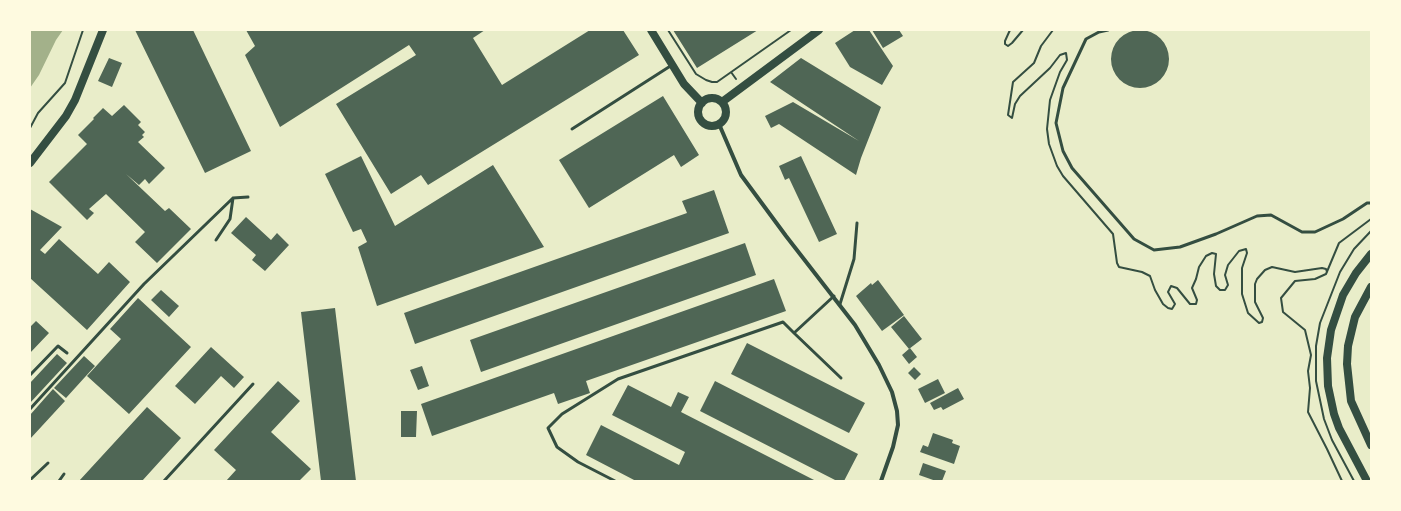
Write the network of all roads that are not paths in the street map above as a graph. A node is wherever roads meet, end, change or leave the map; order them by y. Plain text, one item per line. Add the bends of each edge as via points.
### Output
1 (103, 30) edge
2 (650, 30) edge
3 (819, 30) edge
4 (1108, 30) edge
5 (672, 65) junction
6 (722, 102) junction
7 (702, 103) junction
8 (720, 124) junction
9 (572, 129) dead end
10 (30, 163) edge
11 (248, 197) dead end
12 (233, 198) junction
13 (1371, 203) edge
14 (857, 223) dead end
15 (216, 240) dead end
16 (1371, 254) edge
17 (1371, 286) edge
18 (834, 296) junction
19 (840, 304) junction
20 (794, 333) junction
21 (67, 353) dead end
22 (30, 375) edge
23 (840, 378) dead end
24 (254, 384) dead end
25 (30, 409) edge
26 (1371, 445) edge
27 (48, 463) dead end
28 (64, 474) dead end
29 (30, 480) edge
30 (59, 481) edge
31 (164, 481) edge
32 (615, 481) edge
33 (881, 481) edge
34 (1367, 481) edge

1 - 10 main road via 75,100
2 - 5 main road
3 - 6 main road
4 - 13 lane via 1086,39 1063,88 1056,123 1063,150 1072,168 1134,239 1154,250 1180,247 1257,216 1271,215 1302,232 1315,232
5 - 7 main road via 684,84
5 - 9 lane
6 - 7 main road via 712,98
6 - 8 main road via 726,116
7 - 8 main road via 698,112 701,121 710,126
8 - 18 street via 741,175
11 - 12 lane
12 - 15 lane via 230,219
12 - 25 lane via 144,284
14 - 19 lane via 854,259
16 - 34 main road via 1343,295 1331,330 1327,358 1328,386 1334,414
17 - 26 main road via 1355,317 1348,346 1347,364 1351,401
18 - 19 street
18 - 20 lane
19 - 33 street via 879,365 892,392 897,411 896,439
20 - 23 lane
20 - 32 lane via 783,322 618,379 562,414 548,428 557,447 578,462
21 - 22 lane via 58,346
24 - 31 lane
27 - 29 lane
28 - 30 lane

